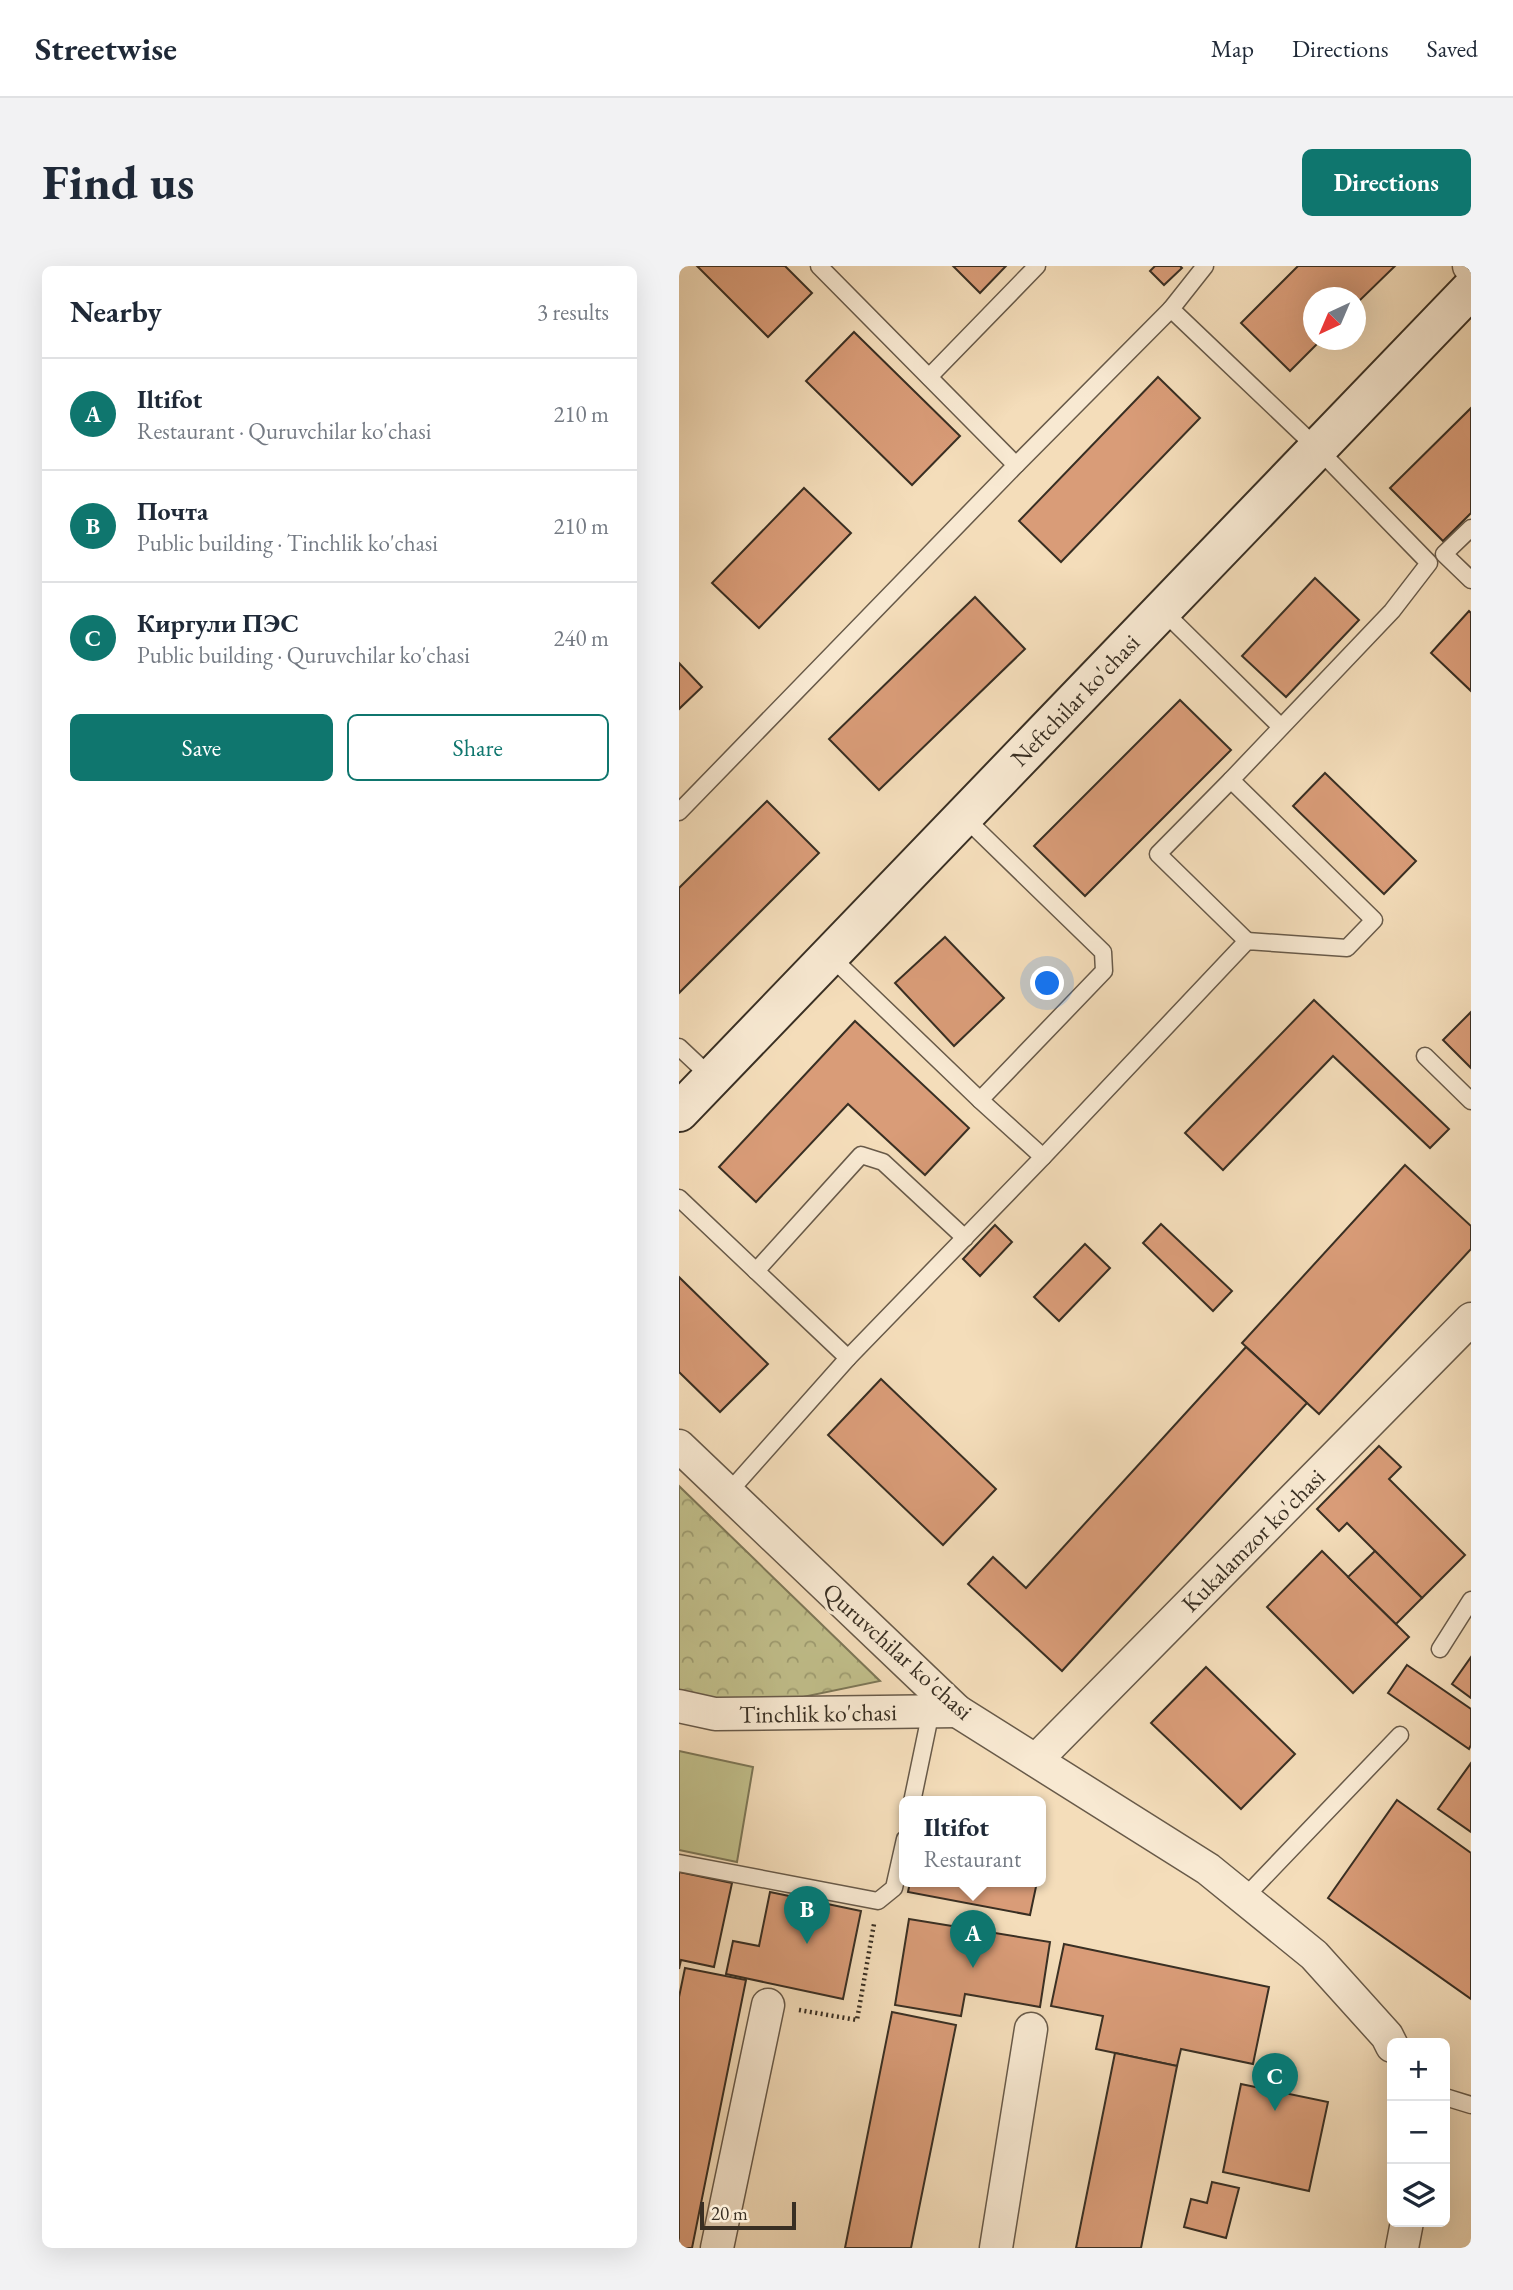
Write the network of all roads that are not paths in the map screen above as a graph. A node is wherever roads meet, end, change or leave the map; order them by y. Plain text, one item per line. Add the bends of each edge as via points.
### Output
1 (819, 266) edge
2 (1037, 266) edge
3 (1205, 266) edge
4 (1471, 289) edge
5 (1171, 309) junction
6 (929, 377) junction
7 (1318, 449) junction
8 (1016, 466) junction
9 (1471, 528) edge
10 (1444, 554) junction
11 (1429, 563) junction
12 (1471, 580) edge
13 (1162, 610) junction
14 (1281, 727) junction
15 (1231, 780) junction
16 (679, 811) edge
17 (963, 816) junction
18 (1247, 941) junction
19 (829, 955) junction
20 (679, 1047) edge
21 (1425, 1056) dead end
22 (712, 1078) junction
23 (980, 1100) junction
24 (1471, 1101) edge
25 (679, 1112) edge
26 (1043, 1157) junction
27 (679, 1198) edge
28 (965, 1238) junction
29 (756, 1271) junction
30 (1471, 1319) edge
31 (848, 1358) junction
32 (679, 1446) edge
33 (728, 1493) junction
34 (1471, 1600) edge
35 (1440, 1649) dead end
36 (679, 1706) edge
37 (944, 1711) junction
38 (1400, 1735) dead end
39 (1036, 1760) junction
40 (914, 1796) edge
41 (679, 1863) edge
42 (899, 1866) edge
43 (1244, 1898) junction
44 (768, 2005) road end
45 (1031, 2029) dead end
46 (1388, 2038) edge
47 (1450, 2099) edge
48 (1471, 2105) edge
49 (1406, 2227) edge
50 (717, 2248) edge
51 (996, 2248) edge
52 (1402, 2248) edge

1 - 6 lane
2 - 6 lane
3 - 5 lane
4 - 7 street, Neftchilar ko'chasi
5 - 7 lane
5 - 8 lane
6 - 8 lane
7 - 11 lane
7 - 13 street, Neftchilar ko'chasi
8 - 16 lane
9 - 10 lane
10 - 11 lane
10 - 12 lane
11 - 14 lane via 1392,611
13 - 14 lane
13 - 17 street, Neftchilar ko'chasi
14 - 15 lane
15 - 18 lane via 1159,854
15 - 18 lane via 1374,920 1347,948
17 - 19 street, Neftchilar ko'chasi
17 - 23 lane via 1103,952 1104,971
18 - 26 lane
19 - 22 street, Neftchilar ko'chasi
19 - 23 lane
20 - 22 lane
21 - 24 lane
22 - 25 street, Neftchilar ko'chasi
23 - 26 lane
26 - 28 lane
27 - 29 lane
28 - 29 lane via 883,1162 861,1155
28 - 31 lane
29 - 31 lane
30 - 39 street, Kukalamzor ko'chasi
31 - 33 lane
32 - 33 street, Quruvchilar ko'chasi
33 - 37 street, Quruvchilar ko'chasi
34 - 35 lane
36 - 37 street, Tinchlik ko'chasi via 715,1714
37 - 39 street, Quruvchilar ko'chasi
37 - 40 lane
38 - 43 lane
39 - 43 street, Quruvchilar ko'chasi via 1208,1869
41 - 42 lane via 878,1901 894,1888
43 - 46 street, Quruvchilar ko'chasi via 1314,1955
44 - 50 street
45 - 51 street
47 - 48 lane
49 - 52 street

